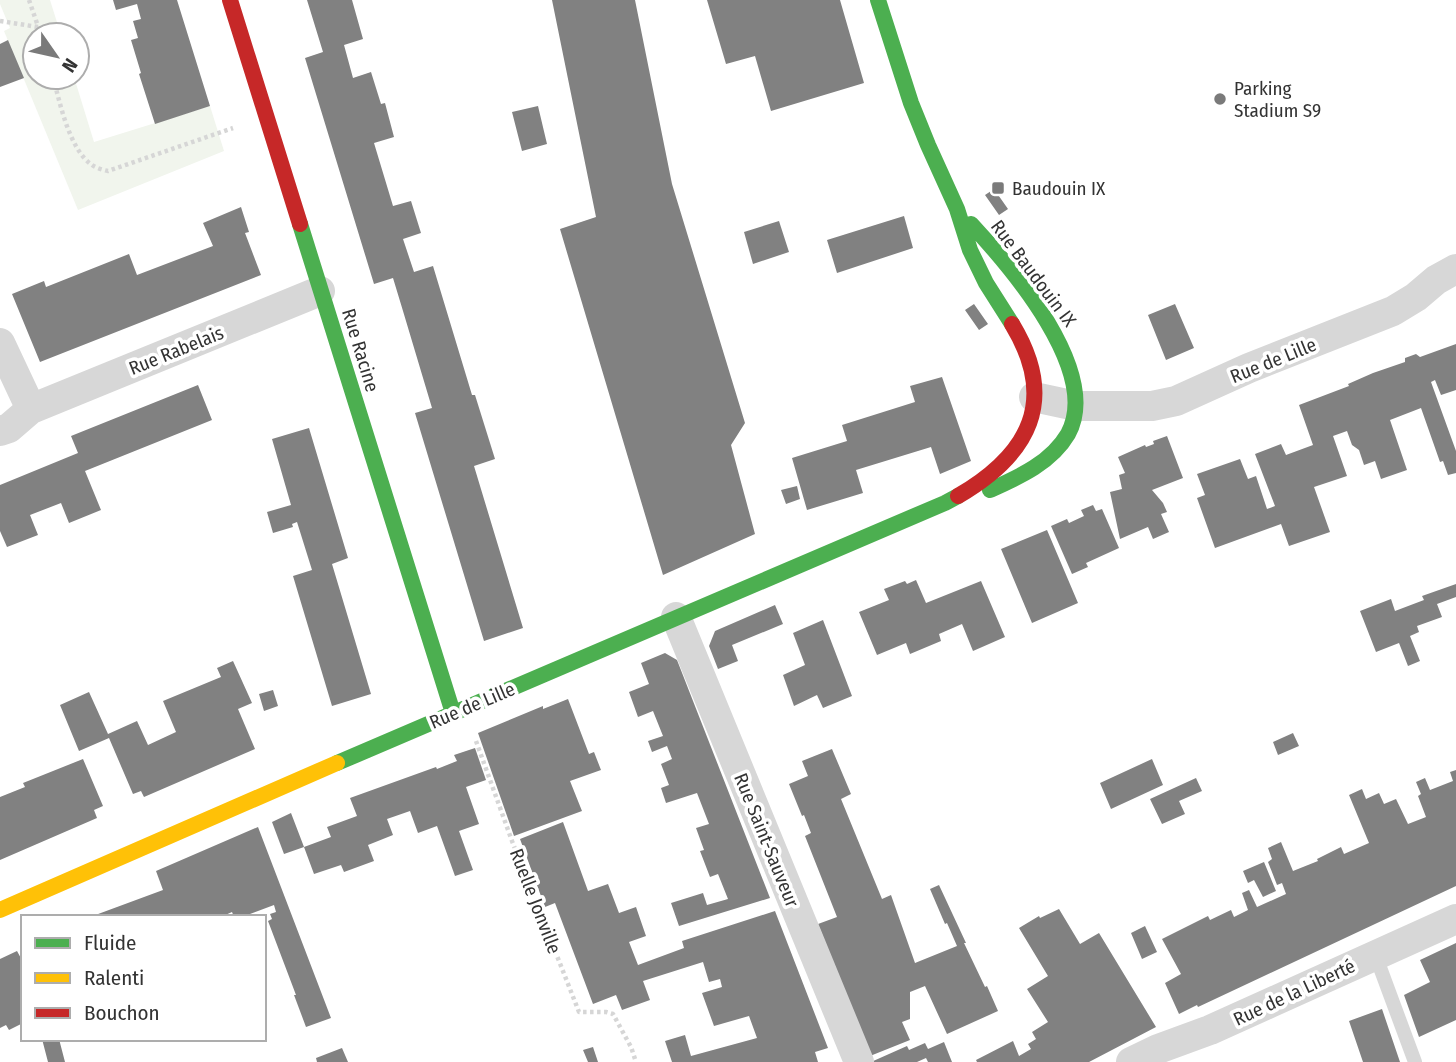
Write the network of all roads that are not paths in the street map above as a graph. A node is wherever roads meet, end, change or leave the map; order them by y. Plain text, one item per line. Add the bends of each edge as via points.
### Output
1 (230, 0) edge
2 (878, 0) edge
3 (958, 211) junction
4 (1456, 269) edge
5 (320, 291) junction
6 (0, 344) edge
7 (1034, 397) junction
8 (1076, 406) junction
9 (31, 409) junction
10 (0, 431) edge
11 (945, 503) junction
12 (676, 617) junction
13 (458, 710) junction
14 (0, 910) edge
15 (1456, 919) edge
16 (1375, 954) junction
17 (859, 1062) edge
18 (1131, 1062) edge
19 (1415, 1062) edge

1 - 5 street, Rue Racine
2 - 3 street, Rue Baudouin IX via 913,108
3 - 7 street, Rue Baudouin IX via 982,276 1029,356
3 - 8 street, Rue Baudouin IX via 1004,261 1052,329 1071,367
4 - 8 street, Rue de Lille via 1393,312 1176,401 1152,406
5 - 9 street, Rue Rabelais
5 - 13 street, Rue Racine
6 - 9 street
7 - 8 street, Rue de Lille
7 - 11 street, Rue de Lille via 1030,425 1013,453 984,481
8 - 11 street, Rue de Lille via 1065,439 1037,466 994,489
9 - 10 street, Rue Rabelais
11 - 12 street, Rue de Lille
12 - 13 street, Rue de Lille
12 - 17 street, Rue Saint-Sauveur
13 - 14 street, Rue de Lille
15 - 16 street, Rue de la Liberté
16 - 18 street, Rue de la Liberté
16 - 19 lane

